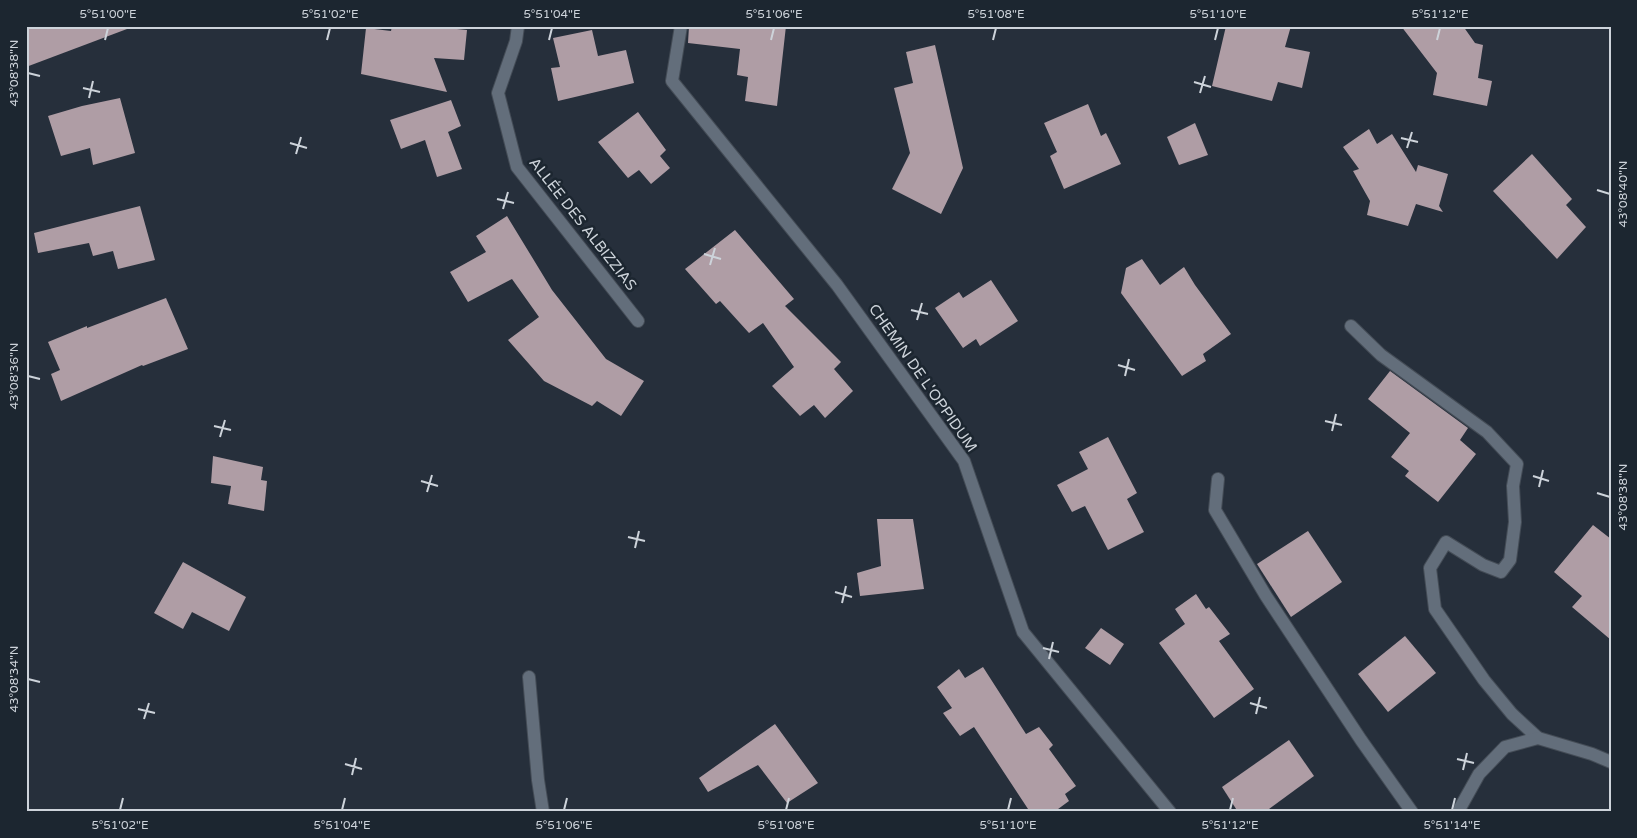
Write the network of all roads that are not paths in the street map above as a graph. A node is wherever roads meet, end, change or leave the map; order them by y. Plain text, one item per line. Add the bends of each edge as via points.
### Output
1 (518, 26) edge
2 (682, 26) edge
3 (638, 322) dead end
4 (1351, 326) dead end
5 (1218, 479) dead end
6 (529, 677) dead end
7 (1538, 738) junction
8 (1611, 762) edge
9 (543, 812) edge
10 (1170, 812) edge
11 (1412, 812) edge
12 (1459, 812) edge

1 - 3 street, ALLÉE DES ALBIZZIAS via 498,94 517,167
2 - 10 street, CHEMIN DE L'OPPIDUM via 672,81 837,285 964,461 1023,632
4 - 7 street via 1381,355 1487,432 1517,464 1510,560 1501,572 1446,542 1430,568 1435,609 1484,680 1512,714
5 - 11 street via 1215,510 1266,596
6 - 9 street
7 - 8 street
7 - 12 street via 1505,747 1479,774

